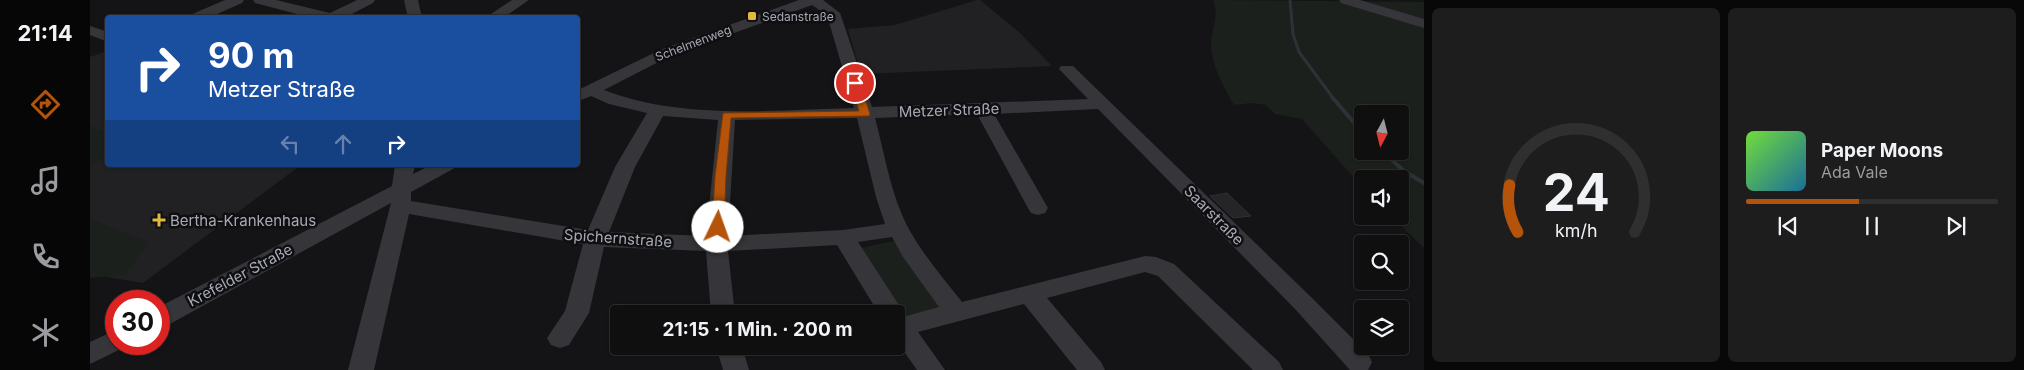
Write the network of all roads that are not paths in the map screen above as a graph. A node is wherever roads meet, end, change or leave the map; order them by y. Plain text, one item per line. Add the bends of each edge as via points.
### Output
1 (237, 0) edge
2 (260, 0) edge
3 (368, 0) edge
4 (411, 0) edge
5 (522, 0) edge
6 (813, 0) edge
7 (1346, 0) edge
8 (784, 4) edge
9 (202, 15) edge
10 (319, 15) edge
11 (337, 15) edge
12 (414, 15) edge
13 (497, 15) edge
14 (1424, 24) edge
15 (90, 30) edge
16 (105, 37) edge
17 (1067, 69) dead end
18 (584, 93) edge
19 (1102, 104) junction
20 (658, 109) junction
21 (983, 109) junction
22 (865, 114) junction
23 (727, 115) junction
24 (405, 167) edge
25 (443, 167) edge
26 (401, 197) junction
27 (1038, 208) dead end
28 (898, 228) junction
29 (843, 236) junction
30 (595, 238) junction
31 (717, 244) junction
32 (1029, 293) junction
33 (722, 305) edge
34 (886, 305) edge
35 (170, 312) edge
36 (956, 312) junction
37 (905, 320) edge
38 (905, 333) edge
39 (560, 338) dead end
40 (105, 346) edge
41 (90, 354) edge
42 (732, 355) edge
43 (1359, 362) dead end
44 (360, 370) edge
45 (736, 370) edge
46 (932, 370) edge
47 (1092, 370) edge
48 (1270, 370) edge

1 - 9 street
2 - 10 street
3 - 11 street
4 - 12 street
5 - 13 street
6 - 8 street, Schelmenweg
6 - 22 street via 832,14
7 - 14 street
8 - 18 street, Schelmenweg via 665,53
15 - 16 street
17 - 19 street, Saarstraße
18 - 20 street, Metzer Straße
19 - 21 street, Metzer Straße
19 - 43 street, Saarstraße
20 - 23 street, Metzer Straße
20 - 30 street via 625,167
21 - 22 street, Metzer Straße
21 - 27 street
22 - 23 street, Metzer Straße
22 - 28 street via 886,197
23 - 31 street
24 - 26 street
25 - 26 street
26 - 30 street, Spichernstraße
26 - 35 street, Krefelder Straße
26 - 44 street
28 - 29 street, Spichernstraße
28 - 36 street
29 - 31 street, Spichernstraße
29 - 34 street
30 - 31 street, Spichernstraße
30 - 39 street via 577,313
31 - 33 street
32 - 36 street
32 - 47 street
32 - 48 street via 1145,264 1156,265 1166,270
36 - 37 street
38 - 46 street
40 - 41 street
42 - 45 street

